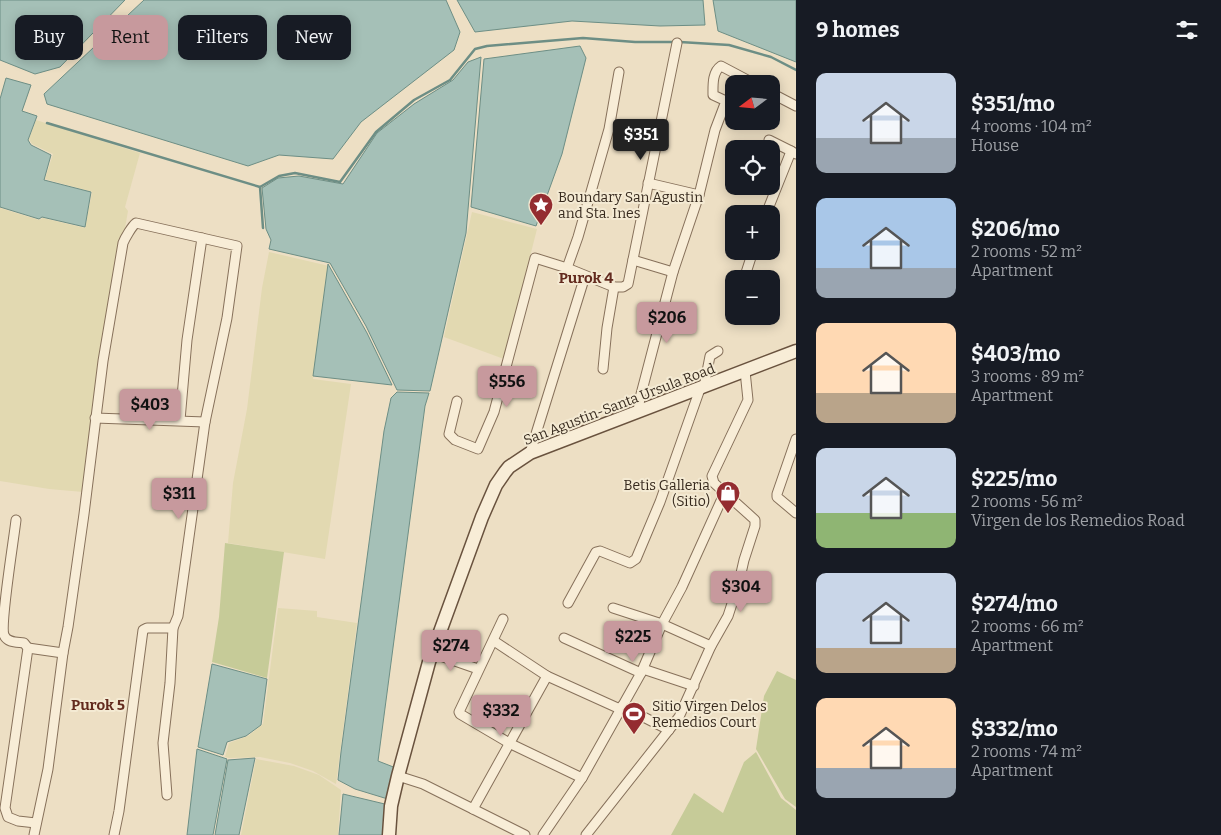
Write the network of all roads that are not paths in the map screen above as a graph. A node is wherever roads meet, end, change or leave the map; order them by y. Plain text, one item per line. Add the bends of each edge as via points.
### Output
1 (677, 43) dead end
2 (619, 72) dead end
3 (738, 75) edge
4 (780, 98) edge
5 (725, 101) edge
6 (725, 104) edge
7 (796, 106) edge
8 (780, 146) edge
9 (794, 153) edge
10 (648, 183) junction
11 (699, 195) junction
12 (770, 205) edge
13 (202, 238) junction
14 (633, 260) junction
15 (567, 268) junction
16 (673, 272) junction
17 (585, 276) junction
18 (614, 287) junction
19 (795, 348) edge
20 (718, 351) dead end
21 (603, 369) dead end
22 (744, 371) junction
23 (702, 388) junction
24 (457, 401) dead end
25 (638, 412) junction
26 (95, 418) junction
27 (180, 420) junction
28 (205, 422) junction
29 (796, 439) edge
30 (530, 453) junction
31 (725, 492) junction
32 (796, 513) edge
33 (16, 520) dead end
34 (568, 603) dead end
35 (613, 608) dead end
36 (503, 619) dead end
37 (662, 624) junction
38 (173, 628) junction
39 (564, 638) dead end
40 (494, 641) junction
41 (711, 646) junction
42 (28, 648) junction
43 (62, 653) junction
44 (432, 653) junction
45 (478, 669) junction
46 (642, 671) junction
47 (547, 676) junction
48 (694, 686) junction
49 (621, 707) junction
50 (669, 730) junction
51 (510, 744) junction
52 (398, 776) junction
53 (582, 778) junction
54 (167, 795) dead end
55 (473, 809) junction
56 (36, 823) junction
57 (34, 835) edge
58 (114, 835) edge
59 (389, 835) edge
60 (525, 835) edge
61 (543, 835) edge
62 (586, 835) edge

1 - 10 street
2 - 15 street via 609,129
3 - 5 street via 721,66 717,69 713,95
4 - 7 street
6 - 11 street
8 - 9 street
9 - 12 street
10 - 11 street
10 - 14 street
11 - 16 street
13 - 26 street via 136,223 132,225 122,243
13 - 27 street via 187,340
13 - 28 street via 237,246 227,318
14 - 16 street
14 - 18 street via 627,286
15 - 17 street
15 - 24 street via 535,258 494,412 478,449 455,440 449,434
16 - 25 street
17 - 18 street
17 - 30 street
18 - 21 street
19 - 22 street, San Agustin-Santa Ursula Road
20 - 23 street via 710,356
22 - 23 street, San Agustin-Santa Ursula Road
22 - 31 street via 748,400 712,476 714,483
23 - 25 street, San Agustin-Santa Ursula Road
23 - 34 street via 636,559 630,563 597,551
25 - 30 street, San Agustin-Santa Ursula Road
26 - 27 street
26 - 43 street
27 - 28 street
28 - 38 street via 178,616
29 - 32 street via 777,494
30 - 44 street, San Agustin-Santa Ursula Road via 510,467 493,492
31 - 37 street
31 - 41 street via 755,520 755,526 728,616
33 - 42 street via 2,629 10,641 24,643
35 - 37 street
36 - 40 street
37 - 41 street
37 - 46 street
38 - 54 street via 163,743
38 - 58 street via 143,630
39 - 46 street
40 - 45 street
40 - 47 street
41 - 48 street
42 - 43 street
42 - 56 street via 5,808 12,820
43 - 56 street via 48,769
44 - 45 street
44 - 52 street, San Agustin-Santa Ursula Road
45 - 51 street via 460,714
46 - 48 street
46 - 49 street
47 - 49 street
47 - 51 street
48 - 50 street
49 - 50 street
49 - 53 street
50 - 62 street
51 - 53 street
51 - 55 street
52 - 55 street via 423,784
52 - 59 street, San Agustin-Santa Ursula Road
53 - 61 street
55 - 60 street
56 - 57 street

